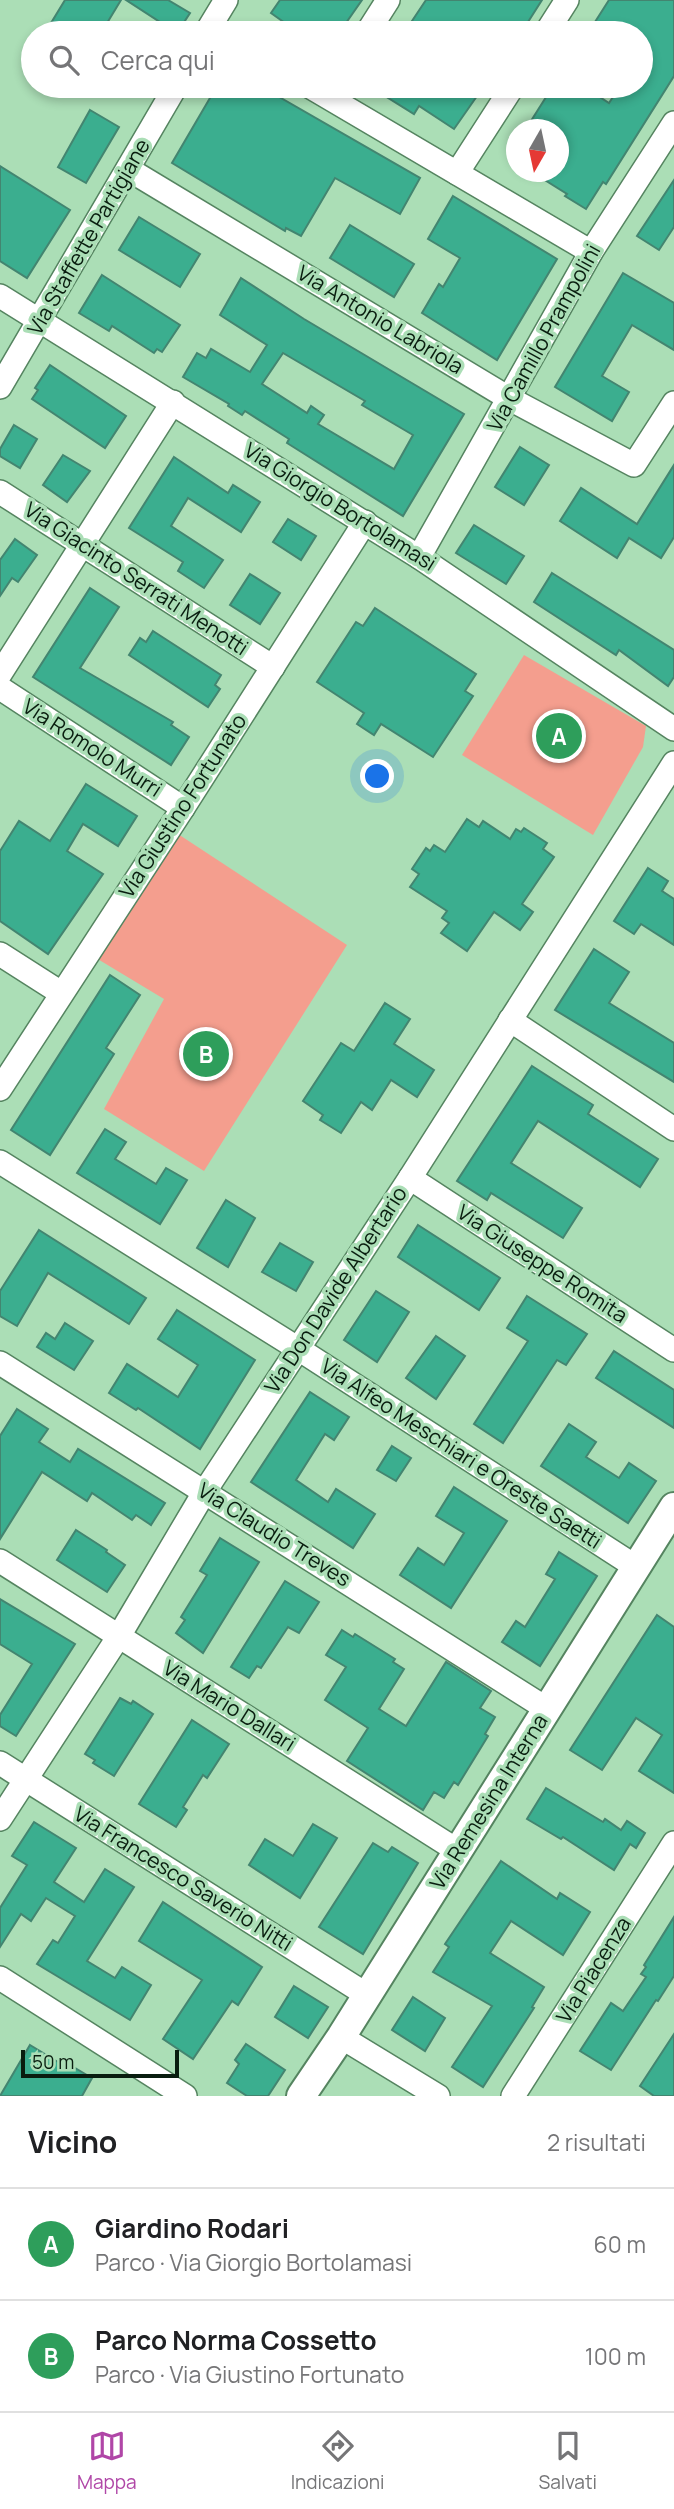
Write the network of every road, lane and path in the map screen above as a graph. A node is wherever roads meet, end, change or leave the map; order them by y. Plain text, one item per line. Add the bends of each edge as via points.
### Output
1 (226, 0) edge
2 (388, 0) edge
3 (567, 0) edge
4 (217, 21) edge
5 (375, 21) edge
6 (554, 21) edge
7 (169, 98) edge
8 (337, 98) edge
9 (505, 98) edge
10 (674, 123) edge
11 (128, 169) junction
12 (457, 173) junction
13 (591, 253) junction
14 (0, 296) edge
15 (41, 319) junction
16 (0, 387) edge
17 (510, 399) junction
18 (173, 402) junction
19 (674, 403) edge
20 (0, 492) edge
21 (365, 522) junction
22 (82, 544) junction
23 (419, 557) junction
24 (273, 667) junction
25 (0, 674) edge
26 (0, 688) edge
27 (674, 729) edge
28 (674, 763) edge
29 (183, 808) junction
30 (0, 954) edge
31 (61, 993) junction
32 (510, 1020) junction
33 (0, 1089) edge
34 (674, 1129) edge
35 (0, 1162) edge
36 (410, 1178) junction
37 (297, 1348) junction
38 (674, 1350) edge
39 (0, 1363) edge
40 (205, 1491) junction
41 (673, 1512) edge
42 (0, 1561) edge
43 (636, 1567) junction
44 (120, 1636) junction
45 (547, 1709) junction
46 (0, 1763) edge
47 (26, 1780) junction
48 (0, 1819) edge
49 (674, 1843) edge
50 (458, 1851) junction
51 (0, 1978) edge
52 (366, 1995) junction
53 (341, 2037) junction
54 (185, 2096) edge
55 (301, 2096) edge
56 (438, 2096) edge
57 (513, 2096) edge

1 - 4 street
2 - 5 street
3 - 6 street
7 - 11 street, Via Staffette Partigiane
8 - 12 street
9 - 12 street
10 - 13 street, Via Camillo Prampolini
11 - 15 street, Via Staffette Partigiane
11 - 17 street, Via Antonio Labriola
12 - 13 street
13 - 17 street, Via Camillo Prampolini
14 - 15 street, Via Giorgio Bortolamasi
15 - 16 street, Via Staffette Partigiane
15 - 18 street, Via Giorgio Bortolamasi
17 - 19 street, Via Antonio Labriola via 634,466
17 - 23 street, Via Camillo Prampolini
18 - 21 street, Via Giorgio Bortolamasi
18 - 22 street
20 - 22 street, Via Giacinto Serrati Menotti
21 - 23 street, Via Giorgio Bortolamasi
21 - 24 street, Via Giustino Fortunato
22 - 24 street, Via Giacinto Serrati Menotti
22 - 25 street
23 - 27 street, Via Giorgio Bortolamasi
24 - 29 street, Via Giustino Fortunato
26 - 29 street, Via Romolo Murri
28 - 32 street, Via Don Davide Albertario
29 - 31 street, Via Giustino Fortunato
30 - 31 street
31 - 33 street, Via Giustino Fortunato
32 - 34 street
32 - 36 street, Via Don Davide Albertario
35 - 37 street, Via Alfeo Meschiari e Oreste Saetti
36 - 37 street, Via Don Davide Albertario
36 - 38 street, Via Giuseppe Romita
37 - 40 street, Via Don Davide Albertario
37 - 43 street, Via Alfeo Meschiari e Oreste Saetti
39 - 40 street, Via Claudio Treves
40 - 44 street, Via Don Davide Albertario
40 - 45 street, Via Claudio Treves
41 - 43 street, Via Remesina Interna
42 - 44 street, Via Mario Dallari
43 - 45 street, Via Remesina Interna
44 - 47 street, Via Don Davide Albertario
44 - 50 street, Via Mario Dallari
45 - 50 street, Via Remesina Interna
46 - 47 street, Via Francesco Saverio Nitti
47 - 48 street, Via Don Davide Albertario
47 - 52 street, Via Francesco Saverio Nitti
49 - 57 street, Via Piacenza
50 - 52 street, Via Remesina Interna
51 - 54 street
52 - 53 street, Via Remesina Interna
53 - 55 street, Via Remesina Interna
53 - 56 street

